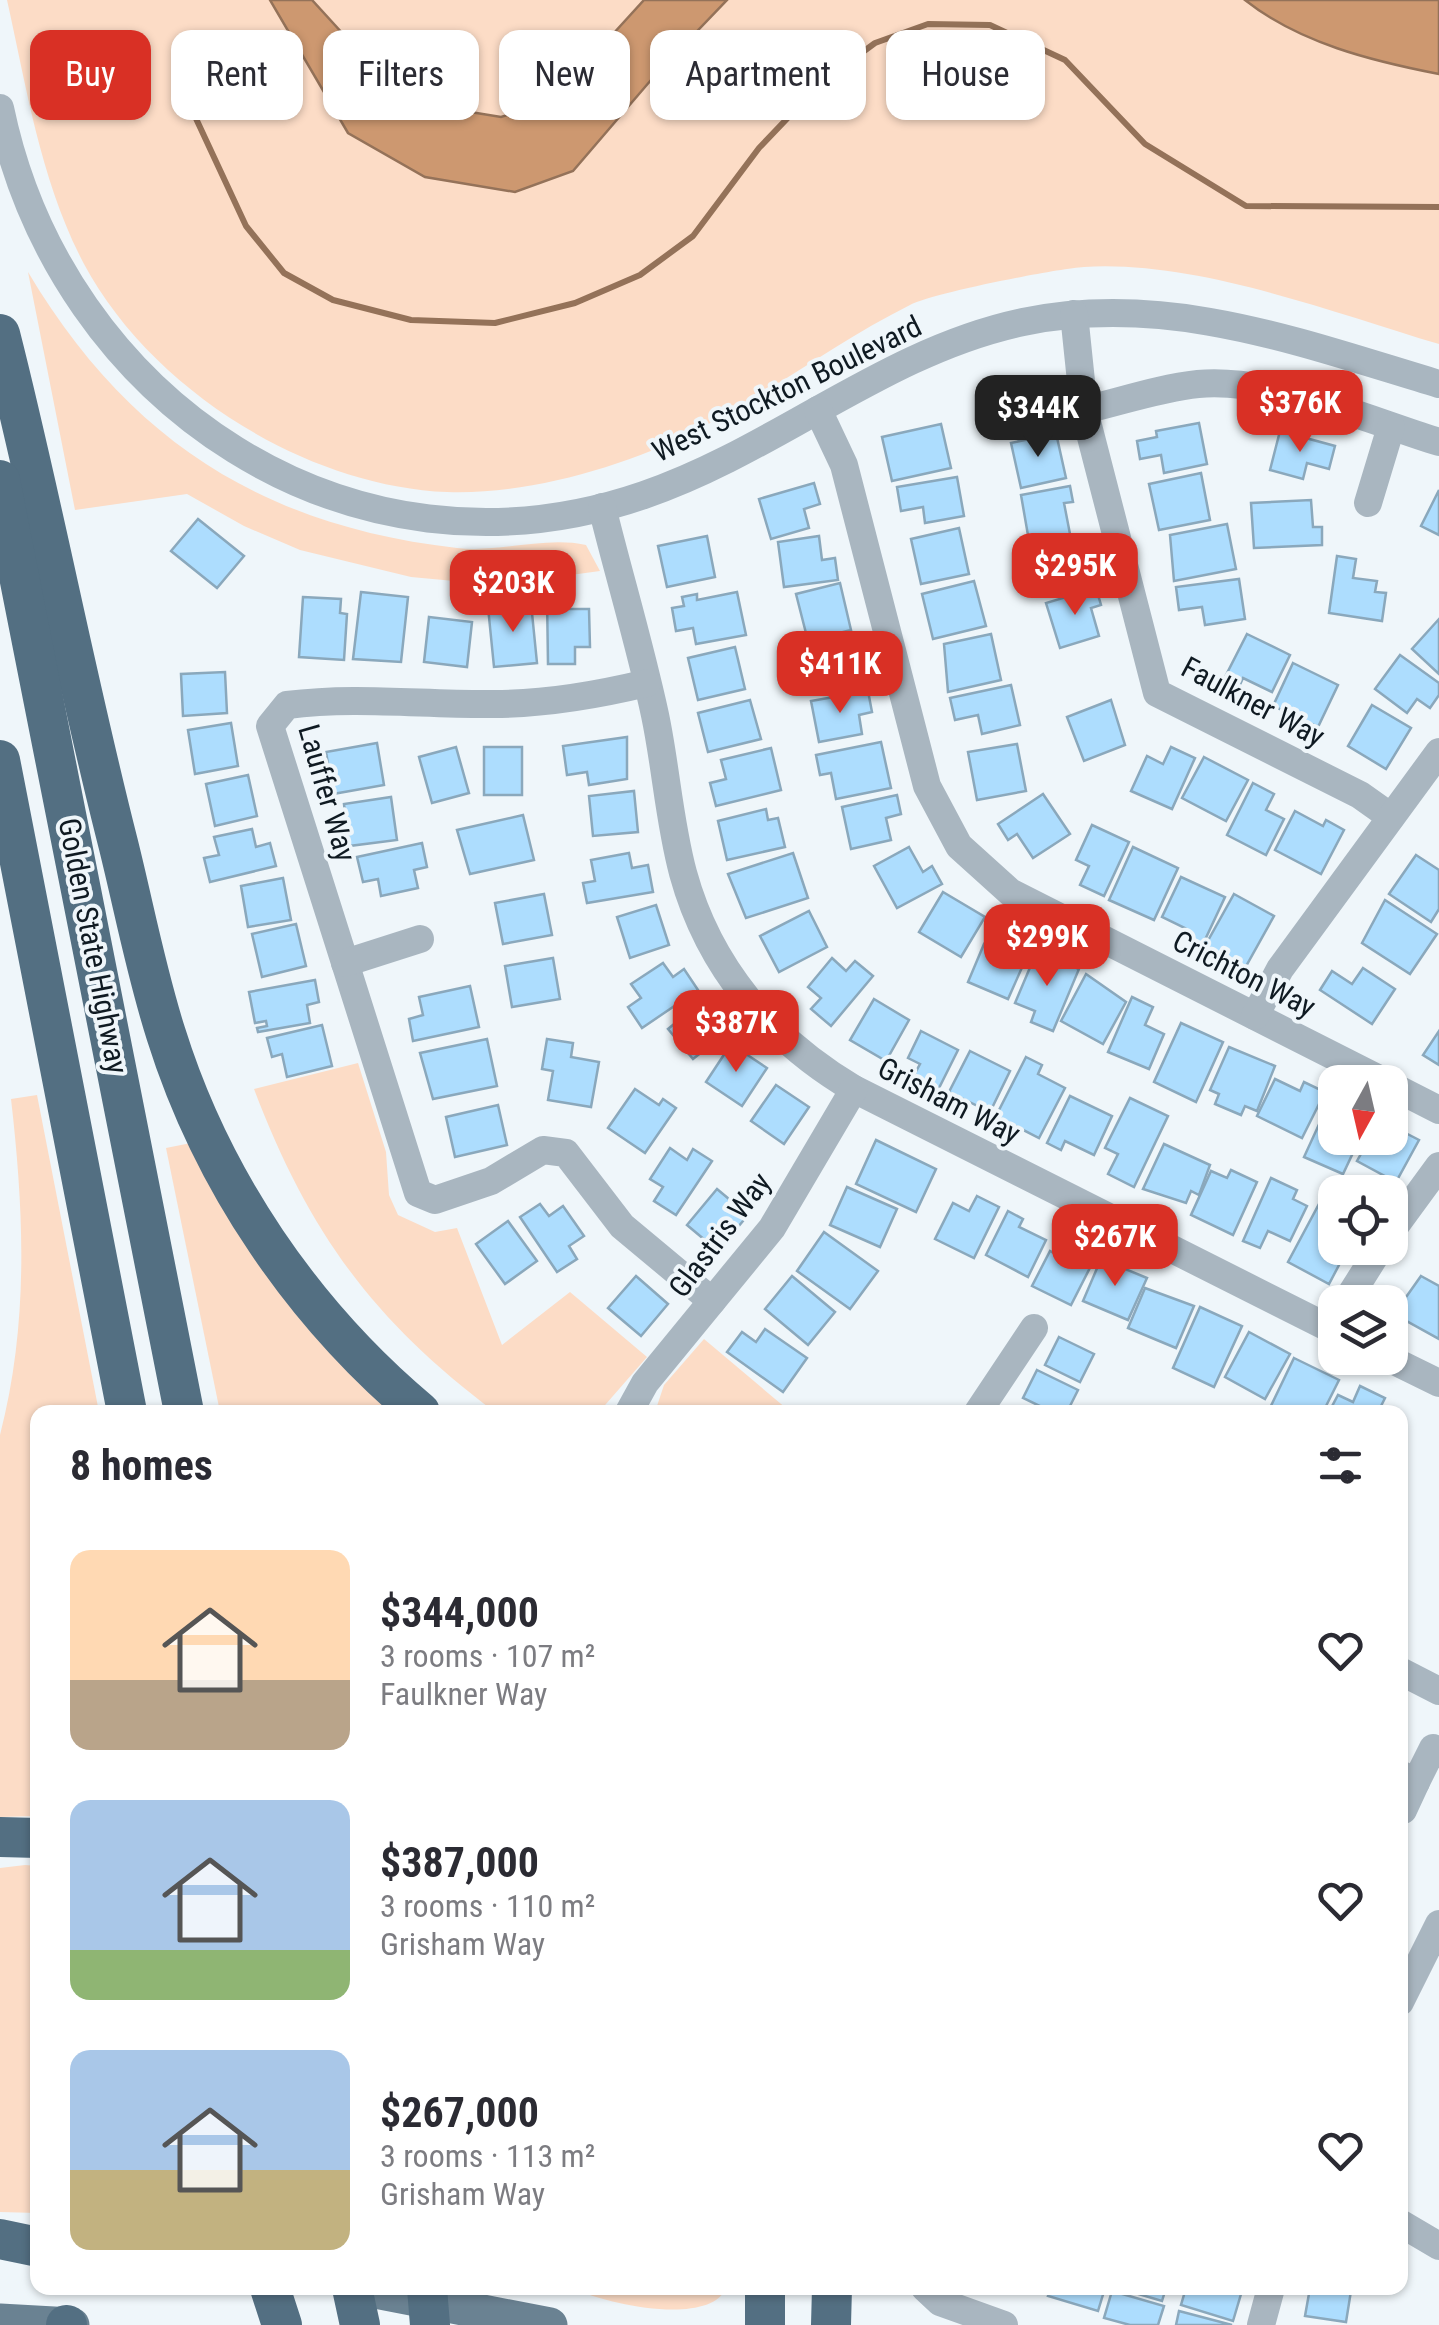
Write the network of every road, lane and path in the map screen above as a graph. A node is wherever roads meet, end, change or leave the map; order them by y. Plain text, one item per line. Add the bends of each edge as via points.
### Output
1 (0, 108) edge
2 (1074, 314) junction
3 (0, 334) edge
4 (1439, 384) edge
5 (818, 410) junction
6 (1084, 410) junction
7 (1391, 427) junction
8 (1439, 442) edge
9 (0, 480) edge
10 (1368, 503) dead end
11 (602, 507) junction
12 (647, 683) junction
13 (1439, 752) edge
14 (0, 760) edge
15 (1391, 817) junction
16 (420, 939) dead end
17 (345, 963) junction
18 (1255, 1016) junction
19 (1351, 1065) edge
20 (854, 1090) junction
21 (1408, 1094) edge
22 (1439, 1110) edge
23 (1439, 1166) edge
24 (1408, 1208) edge
25 (712, 1301) junction
26 (1318, 1321) edge
27 (1034, 1328) dead end
28 (1408, 1368) edge
29 (1439, 1384) edge
30 (126, 1405) edge
31 (183, 1405) edge
32 (413, 1405) edge
33 (633, 1405) edge
34 (983, 1405) edge
35 (1408, 1676) edge
36 (1439, 1691) edge
37 (1434, 1748) dead end
38 (1408, 1778) edge
39 (0, 1837) edge
40 (30, 1838) edge
41 (1439, 1924) edge
42 (1408, 1986) edge
43 (1408, 2228) edge
44 (0, 2239) edge
45 (1439, 2246) edge
46 (30, 2247) edge
47 (30, 2249) edge
48 (0, 2250) edge
49 (272, 2295) edge
50 (301, 2295) edge
51 (357, 2295) edge
52 (396, 2295) edge
53 (428, 2295) edge
54 (765, 2295) edge
55 (832, 2295) edge
56 (934, 2295) edge
57 (1269, 2295) edge
58 (0, 2321) edge
59 (68, 2325) edge
60 (282, 2325) edge
61 (307, 2325) edge
62 (360, 2325) edge
63 (430, 2325) edge
64 (550, 2325) edge
65 (765, 2325) edge
66 (832, 2325) edge
67 (1004, 2325) edge
68 (1261, 2325) edge

1 - 11 street, West Stockton Boulevard via 33,219 88,316 150,387 230,449 316,490 415,516 509,520
2 - 4 street, West Stockton Boulevard via 1184,314
2 - 5 street, West Stockton Boulevard via 972,336
2 - 6 street, Faulkner Way
3 - 32 highway via 87,722 166,1035 191,1100 254,1222 298,1287
5 - 11 street, West Stockton Boulevard via 692,476
5 - 18 street, Crichton Way via 844,465 927,786 959,846 1010,892
6 - 7 street via 1172,388 1228,384
6 - 15 street, Faulkner Way via 1157,693
7 - 8 street
7 - 10 street
9 - 31 highway, Golden State Highway
11 - 12 street, Grisham Way
12 - 17 street, Lauffer Way via 498,704 343,698 287,705 275,715 270,726 278,759
12 - 20 street, Grisham Way via 683,873 718,958 766,1022
13 - 15 street
14 - 30 highway, Golden State Highway
15 - 18 street via 1280,969
16 - 17 street
17 - 25 street, Lauffer Way via 418,1193 434,1200 491,1181 542,1150 566,1154 622,1226
18 - 19 street, Crichton Way
20 - 25 street, Glastris Way via 772,1228
20 - 26 street, Grisham Way
21 - 22 street, Crichton Way
23 - 24 street
25 - 33 street, Glastris Way
27 - 34 street
28 - 29 street
35 - 36 street
37 - 38 street
39 - 40 highway
41 - 42 street
43 - 45 street
44 - 46 highway
47 - 48 main road
49 - 60 highway
50 - 61 highway
51 - 62 highway
52 - 64 main road
53 - 63 highway
54 - 65 highway
55 - 66 highway
56 - 67 street
57 - 68 street
58 - 59 main road

